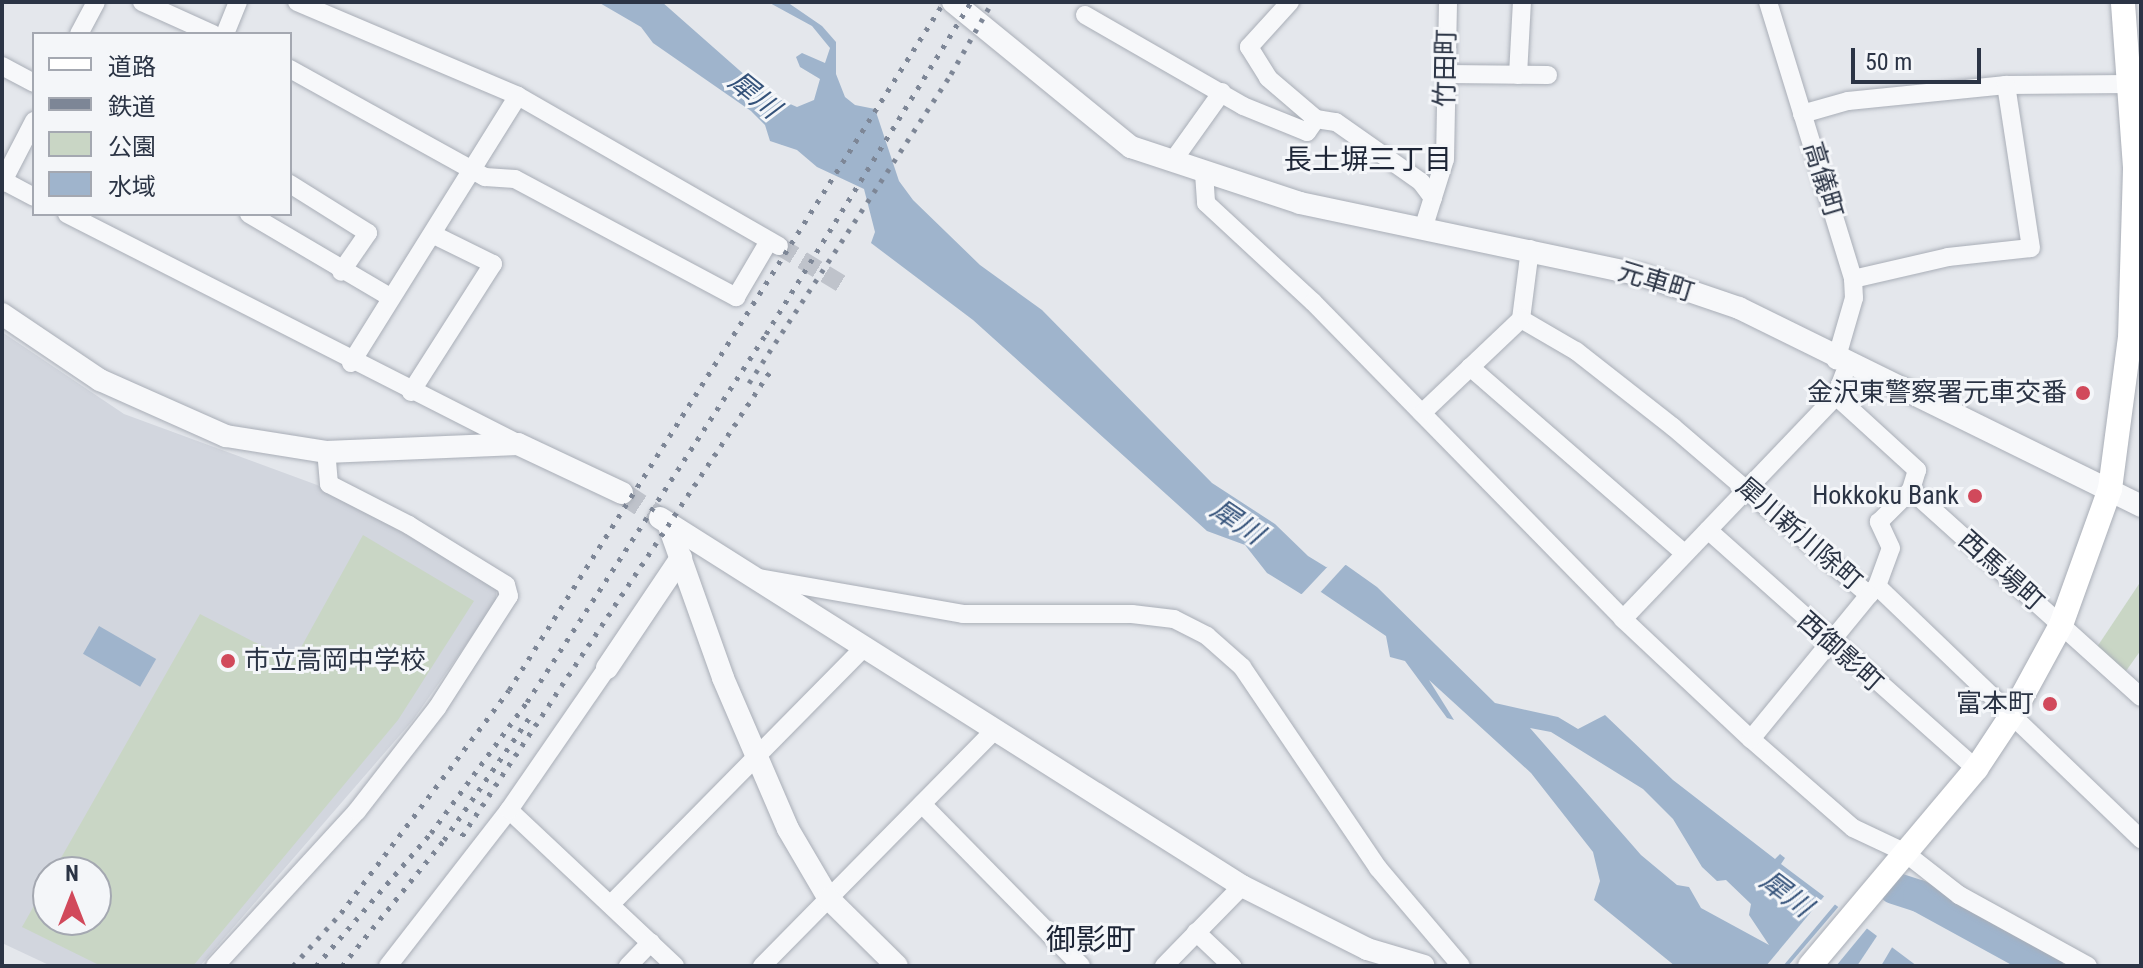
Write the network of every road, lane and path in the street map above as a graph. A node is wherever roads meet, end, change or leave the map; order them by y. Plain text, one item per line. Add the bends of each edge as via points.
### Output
1 (96, 2) edge
2 (142, 2) edge
3 (238, 2) edge
4 (297, 2) edge
5 (953, 2) edge
6 (1290, 2) edge
7 (1448, 2) edge
8 (1522, 2) edge
9 (1768, 2) edge
10 (2129, 5) edge
11 (1085, 15) dead end
12 (80, 32) edge
13 (209, 32) edge
14 (226, 32) edge
15 (2, 66) edge
16 (292, 70) edge
17 (1446, 74) junction
18 (1518, 75) junction
19 (1548, 75) dead end
20 (32, 82) edge
21 (2130, 84) junction
22 (2006, 85) junction
23 (1222, 92) junction
24 (518, 96) junction
25 (1802, 114) junction
26 (1316, 119) junction
27 (32, 125) edge
28 (1172, 162) junction
29 (473, 168) junction
30 (1204, 173) junction
31 (2, 181) edge
32 (292, 185) edge
33 (32, 196) edge
34 (1433, 198) junction
35 (71, 216) edge
36 (252, 216) edge
37 (1424, 226) junction
38 (434, 235) junction
39 (1530, 249) junction
40 (341, 272) junction
41 (1853, 279) junction
42 (390, 297) junction
43 (2, 314) edge
44 (1521, 319) junction
45 (2136, 338) edge
46 (1842, 362) junction
47 (351, 363) junction
48 (1470, 367) junction
49 (411, 392) junction
50 (1836, 396) junction
51 (1422, 413) junction
52 (518, 444) junction
53 (326, 452) junction
54 (1747, 489) junction
55 (2110, 489) junction
56 (1911, 490) junction
57 (622, 493) tunnel mouth
58 (2141, 506) edge
59 (1708, 530) junction
60 (1684, 553) junction
61 (681, 558) junction
62 (759, 578) junction
63 (1873, 590) junction
64 (1623, 619) junction
65 (2061, 625) junction
66 (1829, 643) junction
67 (865, 646) junction
68 (607, 668) joint
69 (2141, 697) edge
70 (2013, 713) junction
71 (995, 730) junction
72 (1751, 739) junction
73 (757, 756) junction
74 (1976, 769) junction
75 (922, 804) junction
76 (509, 810) junction
77 (2141, 839) edge
78 (1899, 858) junction
79 (1242, 886) junction
80 (829, 899) junction
81 (612, 903) junction
82 (1196, 932) junction
83 (651, 942) junction
84 (215, 966) edge
85 (388, 966) edge
86 (628, 966) edge
87 (675, 966) edge
88 (762, 966) edge
89 (897, 966) edge
90 (1081, 966) edge
91 (1164, 966) edge
92 (1232, 966) edge
93 (1424, 966) edge
94 (1461, 966) edge
95 (1810, 966) edge
96 (2088, 966) edge

1 - 12 street
2 - 13 street
3 - 14 street
4 - 24 street
5 - 28 street, 元車町 via 1131,147
6 - 26 street via 1249,47 1268,78
7 - 17 street, 竹田町
8 - 18 street
9 - 25 street, 高儀町
10 - 21 main road
11 - 23 street via 1124,42
15 - 20 street
16 - 29 street
17 - 18 street
17 - 34 street, 竹田町 via 1445,159
18 - 19 street
21 - 22 street
21 - 45 main road
22 - 25 street via 1848,101
22 - 41 street via 2031,248 1948,257
23 - 26 street via 1307,132
23 - 28 street
24 - 29 street
24 - 29 street via 774,244 736,297 515,179 485,177
25 - 41 street, 高儀町
26 - 34 street via 1336,122 1421,182
27 - 31 street
28 - 30 street, 元車町
29 - 38 street
30 - 37 street, 元車町 via 1300,203
30 - 51 street via 1206,203
31 - 33 street
32 - 40 street via 368,233
34 - 37 street, 竹田町
35 - 47 street
36 - 40 street
37 - 39 street, 元車町
38 - 42 street
38 - 49 street via 493,264
39 - 44 street
39 - 46 street, 元車町 via 1642,275 1739,308
40 - 42 street
41 - 46 street, 高儀町
42 - 47 street
43 - 53 street via 100,380 177,417 226,436
44 - 48 street
44 - 54 street, 犀川新川除町 via 1576,351
45 - 55 main road
46 - 50 street
46 - 55 street, 元車町
47 - 49 street
48 - 51 street
48 - 60 street
49 - 52 street
50 - 54 street
50 - 56 street via 1917,470
51 - 64 street
52 - 53 street
52 - 57 street
53 - 84 street via 329,484 409,525 506,585 509,596 437,708 357,811
54 - 59 street
54 - 63 street, 犀川新川除町
55 - 58 street, 元車町
55 - 65 main road
56 - 63 street via 1879,522 1891,548
56 - 65 street, 西馬場町
59 - 60 street
59 - 66 street, 西御影町
60 - 64 street
61 - 62 street via 665,522
61 - 68 street
61 - 73 street
62 - 67 street
62 - 94 street via 963,614 1132,614 1174,619 1207,636 1242,667 1378,868
63 - 66 street
63 - 70 street, 犀川新川除町
64 - 72 street
65 - 69 street, 西馬場町
65 - 70 main road
66 - 72 street
66 - 74 street, 西御影町
67 - 71 street
67 - 73 street
68 - 76 street
70 - 74 main road
70 - 77 street, 犀川新川除町
71 - 75 street
71 - 79 street
72 - 78 street via 1853,828
73 - 80 street via 788,829
73 - 81 street
74 - 78 main road
75 - 80 street
75 - 90 street
76 - 81 street
76 - 85 street
78 - 95 main road
78 - 96 street
79 - 82 street
79 - 93 street via 1367,949
80 - 88 street
80 - 89 street
81 - 83 street
82 - 91 street
82 - 92 street
83 - 86 street
83 - 87 street

